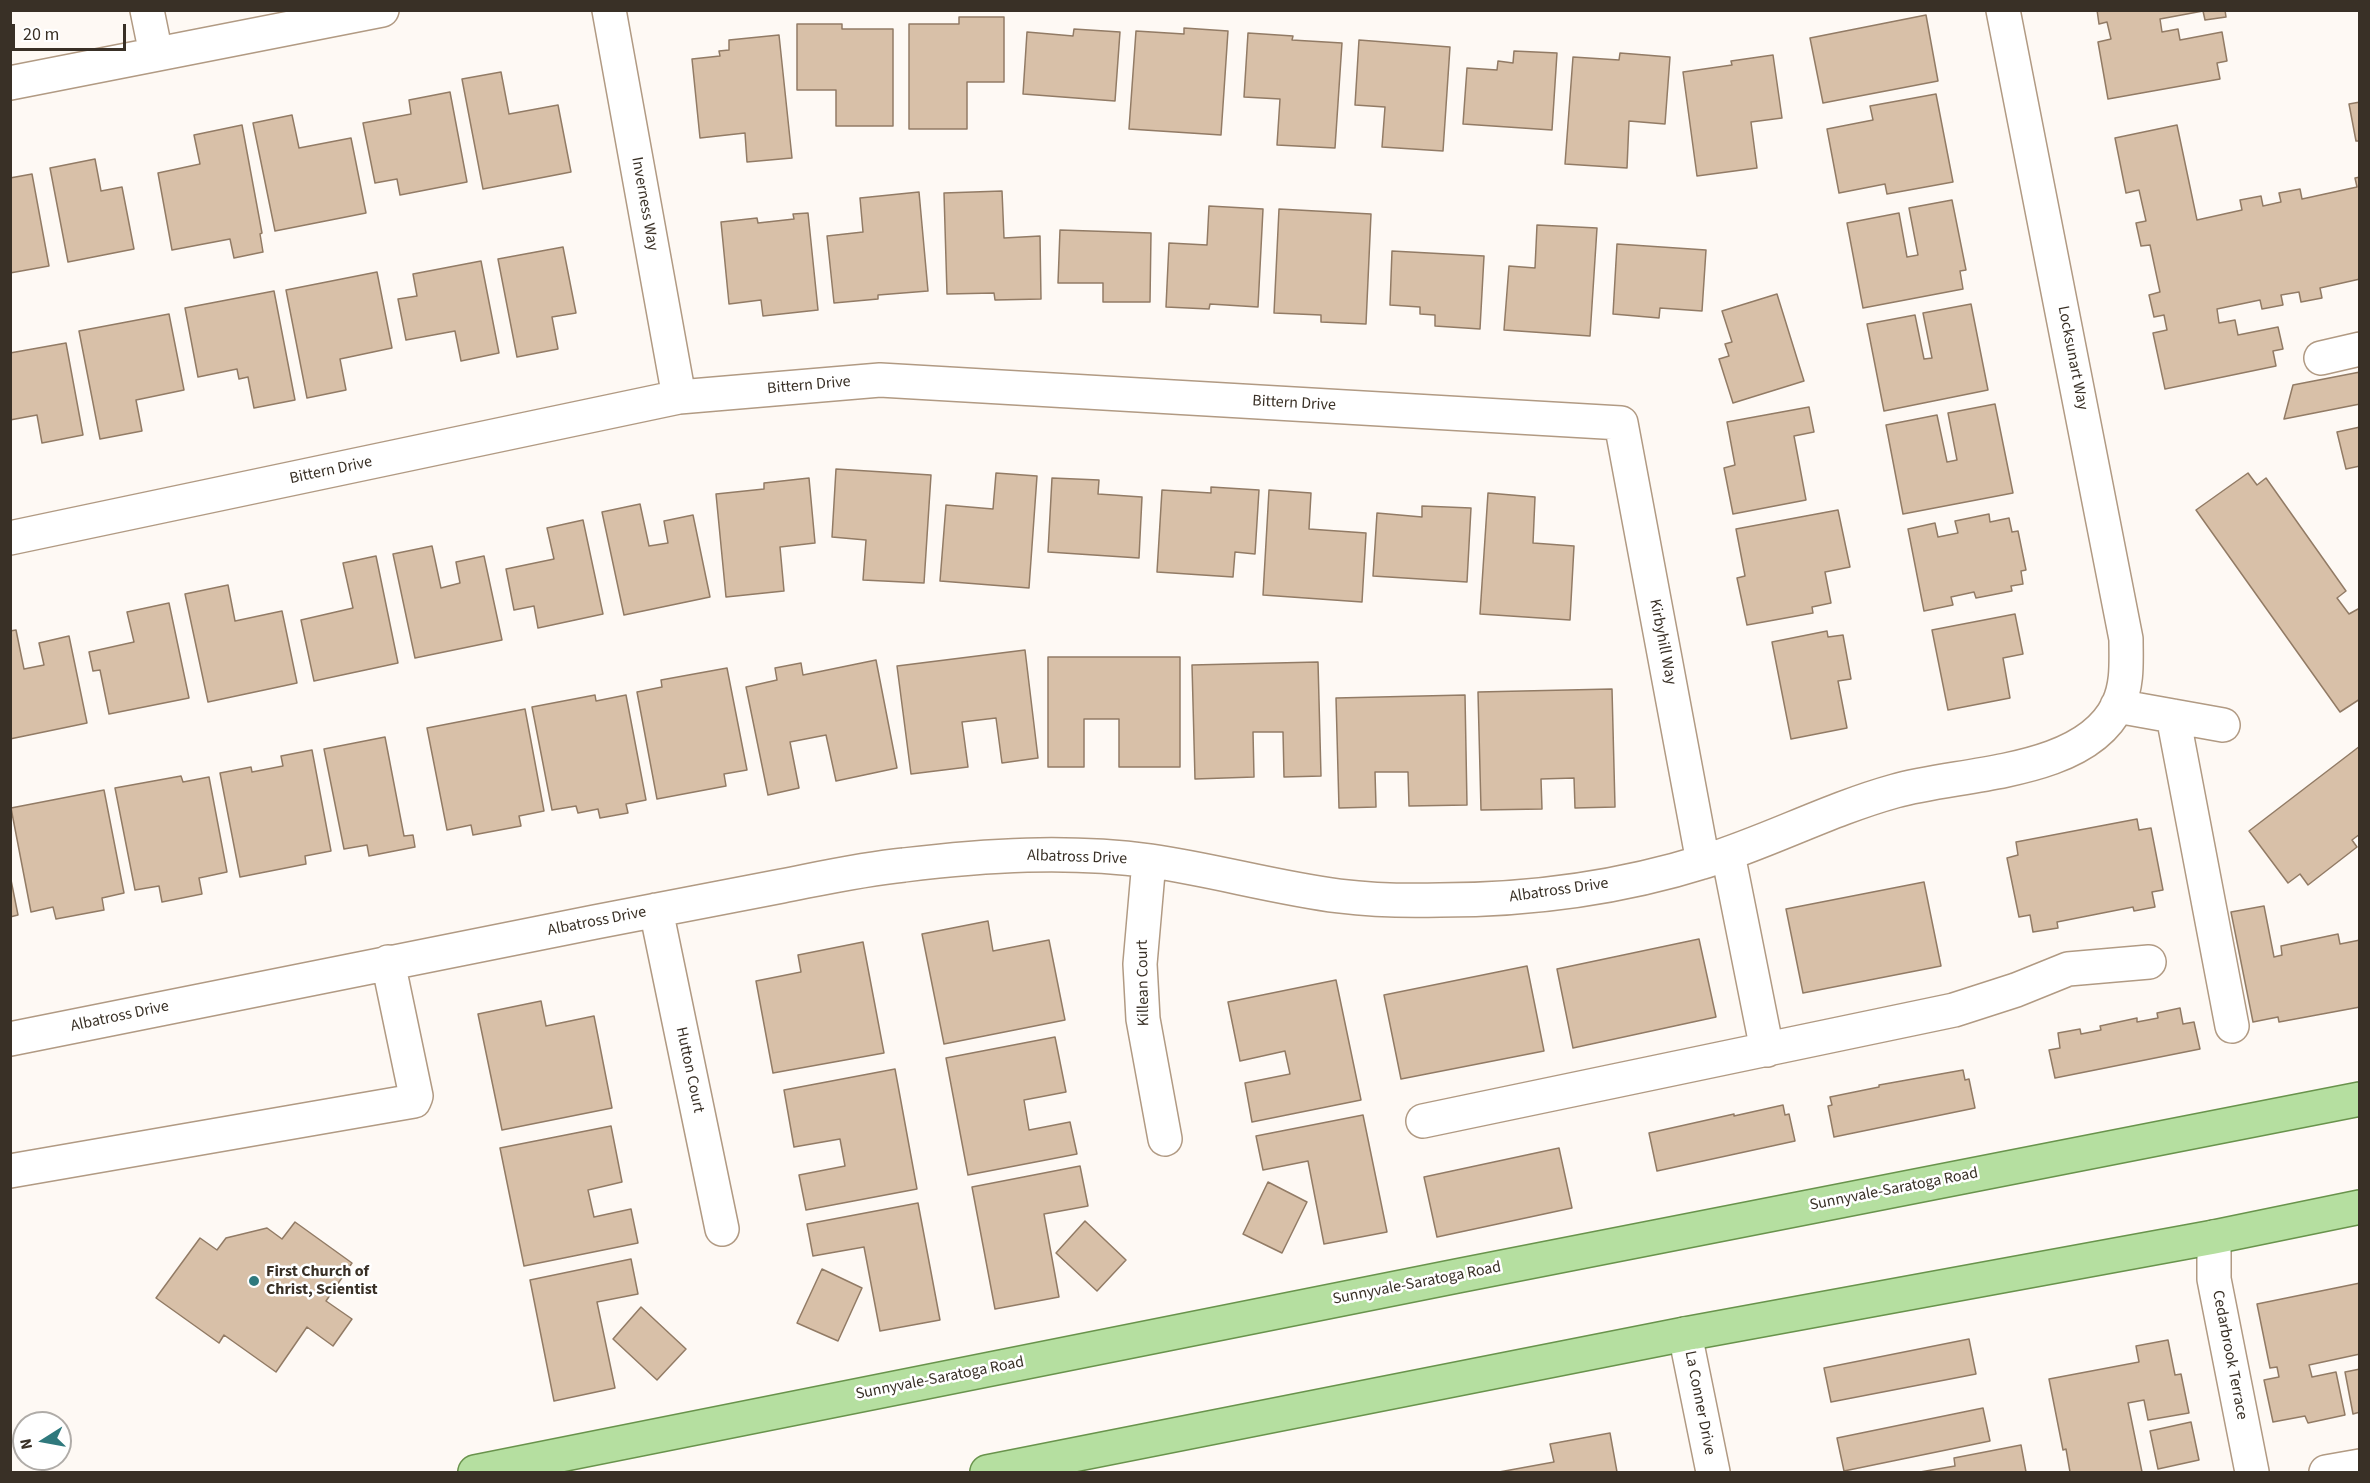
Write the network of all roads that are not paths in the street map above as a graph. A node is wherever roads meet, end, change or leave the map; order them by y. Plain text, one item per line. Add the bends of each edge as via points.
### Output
1 (147, 10) edge
2 (382, 10) edge
3 (609, 10) edge
4 (2003, 10) edge
5 (156, 54) junction
6 (10, 83) edge
7 (2360, 349) edge
8 (2321, 358) dead end
9 (679, 397) junction
10 (1621, 423) joint
11 (10, 538) edge
12 (2117, 706) junction
13 (2173, 716) junction
14 (2223, 725) dead end
15 (1715, 858) junction
16 (1149, 861) junction
17 (656, 910) junction
18 (388, 962) junction
19 (2150, 962) dead end
20 (2232, 1026) dead end
21 (10, 1039) edge
22 (1767, 1050) junction
23 (2360, 1099) edge
24 (1423, 1121) dead end
25 (1165, 1139) dead end
26 (10, 1171) edge
27 (2360, 1207) edge
28 (722, 1229) dead end
29 (2214, 1237) junction
30 (1685, 1334) junction
31 (2360, 1466) edge
32 (475, 1473) edge
33 (987, 1473) edge
34 (1713, 1473) edge
35 (2252, 1473) edge
36 (2326, 1473) edge

1 - 5 street
2 - 5 street
3 - 9 street, Inverness Way
4 - 12 street, Locksunart Way via 2126,639 2126,679
5 - 6 street
7 - 8 street
9 - 10 street, Bittern Drive via 880,380
9 - 11 street, Bittern Drive
10 - 15 street, Kirbyhill Way
12 - 13 street
12 - 15 street, Albatross Drive via 2103,728 2086,743 2059,755 2029,765 1896,790
13 - 14 street
13 - 20 street
15 - 16 street, Albatross Drive via 1647,877 1578,890 1506,899 1433,901 1339,896
15 - 22 street, Kirbyhill Way
16 - 17 street, Albatross Drive via 1069,855 981,856 882,867
16 - 25 street, Killean Court via 1140,964 1143,1019
17 - 18 street, Albatross Drive
17 - 28 street, Hutton Court
18 - 21 street, Albatross Drive
18 - 26 street via 414,1101
19 - 22 street via 2068,969 1954,1010
22 - 24 street
23 - 32 main road, Sunnyvale-Saratoga Road
27 - 29 main road
29 - 30 main road
29 - 35 street, Cedarbrook Terrace via 2214,1279
30 - 33 main road
30 - 34 street, La Conner Drive
31 - 36 street

